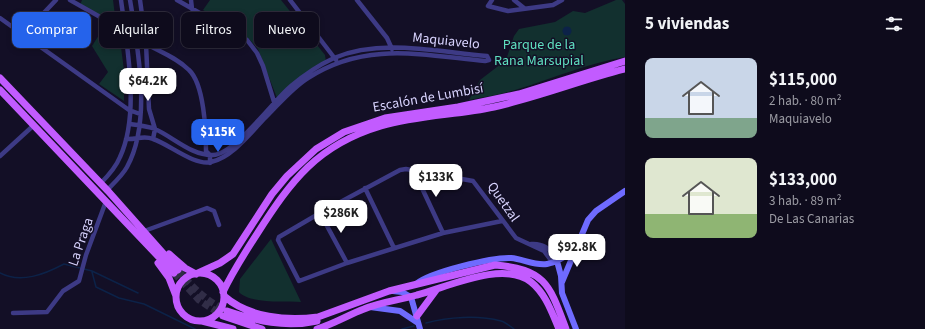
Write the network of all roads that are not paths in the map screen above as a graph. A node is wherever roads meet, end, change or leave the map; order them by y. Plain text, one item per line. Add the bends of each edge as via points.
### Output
1 (56, 0) edge
2 (70, 0) edge
3 (120, 0) edge
4 (130, 0) edge
5 (140, 0) edge
6 (176, 0) edge
7 (191, 0) edge
8 (290, 0) edge
9 (357, 0) edge
10 (492, 0) edge
11 (514, 0) edge
12 (562, 0) edge
13 (524, 8) junction
14 (192, 9) junction
15 (45, 12) edge
16 (122, 12) edge
17 (142, 12) edge
18 (99, 16) edge
19 (0, 18) edge
20 (12, 27) edge
21 (41, 48) edge
22 (127, 48) edge
23 (146, 48) edge
24 (154, 48) edge
25 (392, 50) junction
26 (336, 60) junction
27 (625, 61) edge
28 (625, 69) edge
29 (0, 78) edge
30 (0, 90) edge
31 (275, 105) junction
32 (129, 110) junction
33 (140, 114) junction
34 (128, 124) junction
35 (34, 125) junction
36 (138, 125) junction
37 (155, 129) junction
38 (137, 138) junction
39 (126, 139) junction
40 (153, 139) junction
41 (206, 153) junction
42 (0, 156) edge
43 (201, 162) junction
44 (210, 163) junction
45 (414, 171) junction
46 (100, 184) junction
47 (365, 188) junction
48 (94, 189) junction
49 (107, 191) junction
50 (625, 191) edge
51 (105, 204) junction
52 (320, 213) junction
53 (502, 221) junction
54 (219, 226) dead end
55 (147, 230) junction
56 (443, 233) junction
57 (394, 248) junction
58 (577, 248) junction
59 (555, 262) junction
60 (347, 263) junction
61 (197, 274) junction
62 (562, 282) junction
63 (415, 285) junction
64 (437, 289) junction
65 (389, 291) junction
66 (224, 294) junction
67 (411, 297) junction
68 (176, 298) junction
69 (369, 307) junction
70 (338, 310) junction
71 (13, 312) dead end
72 (344, 319) junction
73 (200, 321) junction
74 (419, 323) edge
75 (233, 329) edge
76 (262, 329) edge
77 (317, 329) edge
78 (330, 329) edge
79 (559, 329) edge
80 (566, 329) edge
81 (576, 329) edge

1 - 15 street
2 - 18 street
3 - 16 street
4 - 33 street via 138,59
5 - 17 street
6 - 14 street
7 - 14 street
8 - 26 street
9 - 25 street
10 - 13 street via 488,6 508,11
11 - 13 street
12 - 13 street via 553,5
14 - 31 street via 247,40 263,66
19 - 20 street
21 - 32 street
22 - 32 street via 130,70
23 - 37 street via 149,109
24 - 41 street via 180,62 197,82 201,96
25 - 25 street, Maquiavelo via 487,61 490,59 487,56
25 - 26 street, Maquiavelo
26 - 31 street, Maquiavelo via 308,78
27 - 61 main road, Escalón de Lumbisí via 519,94 458,107 385,118 344,132 316,149 287,176 272,194 233,254
28 - 66 main road, Escalón de Lumbisí via 521,101 465,113 399,121 351,136 327,150 289,186 236,265
29 - 46 main road
30 - 35 main road
31 - 41 street, Maquiavelo via 227,150 220,154
31 - 44 street, Maquiavelo via 229,154
32 - 33 street
32 - 34 street
33 - 36 street
34 - 36 street
34 - 39 street
35 - 42 street
35 - 48 main road
36 - 37 street
36 - 38 street
37 - 40 street
37 - 41 street
38 - 39 street
38 - 40 street
38 - 49 street via 127,168
39 - 46 street via 116,166
40 - 43 street
41 - 43 street
41 - 44 street
43 - 44 street
45 - 47 street, Quetzal via 400,170
45 - 53 street, Quetzal via 473,181
45 - 56 street
46 - 49 main road
47 - 52 street, Quetzal
47 - 57 street
48 - 49 main road via 176,271
48 - 51 main road
49 - 55 main road
50 - 58 street via 596,211 588,220
51 - 68 main road via 163,268
51 - 71 street, La Praga via 79,281 63,292 47,312
52 - 60 street
52 - 60 street, Quetzal via 278,240 299,281
53 - 56 street
53 - 59 street, Quetzal via 516,238 544,246 553,252
54 - 55 street via 214,211 207,208
55 - 61 main road via 174,259
56 - 57 street
57 - 60 street
58 - 59 street
58 - 62 street
59 - 62 street
59 - 63 street via 539,264 501,258 431,276
61 - 66 main road via 211,276 217,280
61 - 68 main road via 189,276 180,285
62 - 81 street via 562,293
63 - 65 main road
63 - 80 main road via 495,265 522,269 532,273 548,286
64 - 67 main road
64 - 74 main road
64 - 79 main road via 496,274 521,277 539,290 547,301
65 - 67 street via 402,292
65 - 70 main road
66 - 70 main road via 231,303 245,310 285,318 318,317
66 - 73 main road via 220,311
67 - 69 main road
67 - 74 street
68 - 73 main road via 184,314
69 - 72 main road
69 - 74 street via 400,311
70 - 76 main road via 317,321 294,325 225,313
72 - 77 main road
72 - 78 main road
73 - 75 main road

